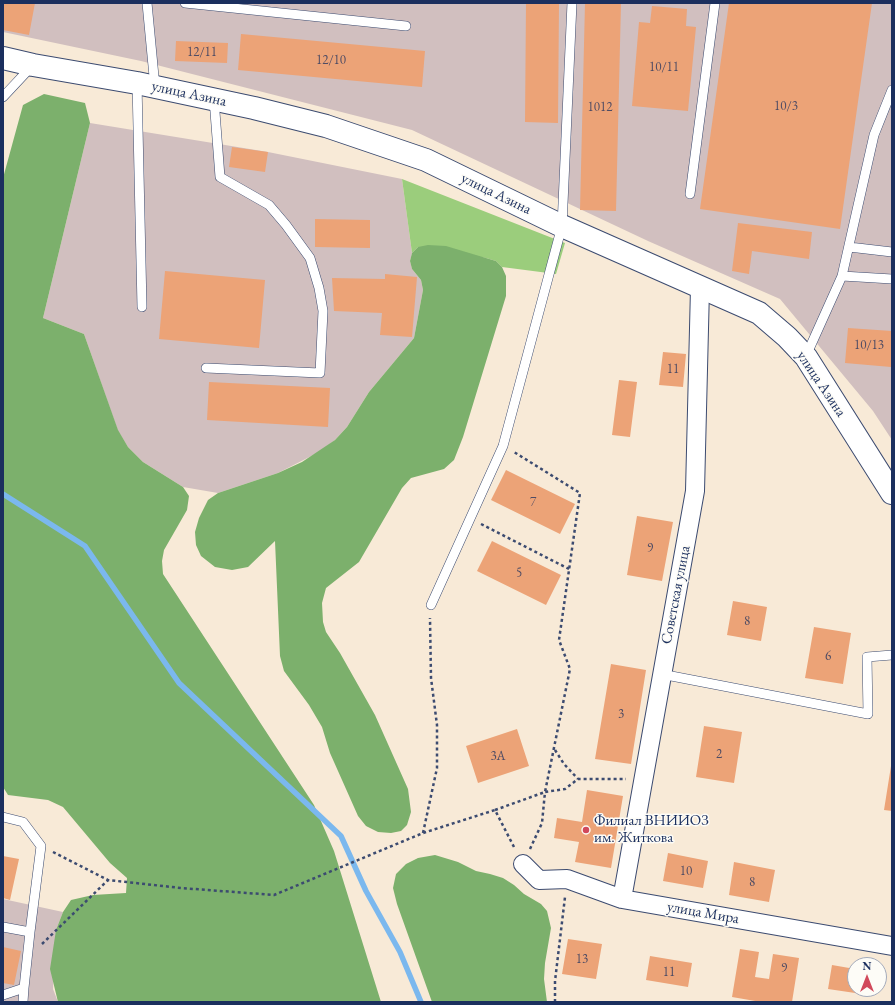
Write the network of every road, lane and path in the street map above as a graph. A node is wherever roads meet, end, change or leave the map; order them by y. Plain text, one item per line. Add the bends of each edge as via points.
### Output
1 (147, 3) edge
2 (185, 3) edge
3 (572, 3) edge
4 (715, 3) edge
5 (406, 26) dead end
6 (3, 58) edge
7 (33, 66) junction
8 (146, 85) junction
9 (892, 90) edge
10 (3, 97) edge
11 (214, 99) junction
12 (690, 194) dead end
13 (562, 226) junction
14 (849, 247) junction
15 (892, 252) edge
16 (842, 276) junction
17 (892, 279) edge
18 (700, 288) junction
19 (142, 307) dead end
20 (806, 357) junction
21 (206, 368) dead end
22 (503, 446) junction
23 (892, 492) edge
24 (470, 519) junction
25 (569, 569) junction
26 (431, 605) joint
27 (892, 655) edge
28 (662, 674) junction
29 (555, 749) junction
30 (643, 778) junction
31 (578, 780) junction
32 (545, 792) junction
33 (495, 810) junction
34 (3, 817) edge
35 (423, 833) junction
36 (42, 846) junction
37 (523, 864) junction
38 (567, 879) junction
39 (108, 880) junction
40 (622, 899) junction
41 (3, 927) edge
42 (30, 932) junction
43 (892, 946) edge
44 (27, 959) junction
45 (24, 988) junction
46 (3, 995) edge
47 (23, 1002) edge
48 (555, 1002) edge

1 - 8 lane
2 - 5 lane
3 - 13 lane
4 - 12 lane
6 - 7 street, улица Азина
7 - 8 street, улица Азина
7 - 10 lane
8 - 11 street, улица Азина
8 - 19 lane
9 - 14 lane via 874,136
11 - 13 street, улица Азина via 326,126 426,160
11 - 21 lane via 220,177 269,205 286,225 310,258 323,311 320,373
13 - 18 street, улица Азина
13 - 22 lane
14 - 15 lane
14 - 16 lane
16 - 17 lane
16 - 20 lane
18 - 20 street, улица Азина via 759,313 788,337
18 - 28 street, Советская улица via 695,491
20 - 23 street, улица Азина
22 - 24 lane
22 - 25 path via 580,493
24 - 25 path
24 - 26 lane
25 - 29 path via 559,640 570,669
26 - 35 path via 431,678 437,725 437,768
27 - 28 lane via 867,657 868,714
28 - 30 street, Советская улица
29 - 31 path
29 - 32 path
30 - 31 path
30 - 40 street, Советская улица
31 - 32 path via 565,789
32 - 33 path
32 - 37 path via 542,823
33 - 35 path
33 - 37 path
34 - 36 lane via 22,822
35 - 39 path via 274,895
36 - 39 path
36 - 42 lane
37 - 38 street, улица Мира via 539,880
38 - 40 street, улица Мира
38 - 48 path via 555,981
39 - 44 path
40 - 43 street, улица Мира
41 - 42 lane
42 - 44 lane
44 - 45 lane
45 - 46 lane
45 - 47 lane

